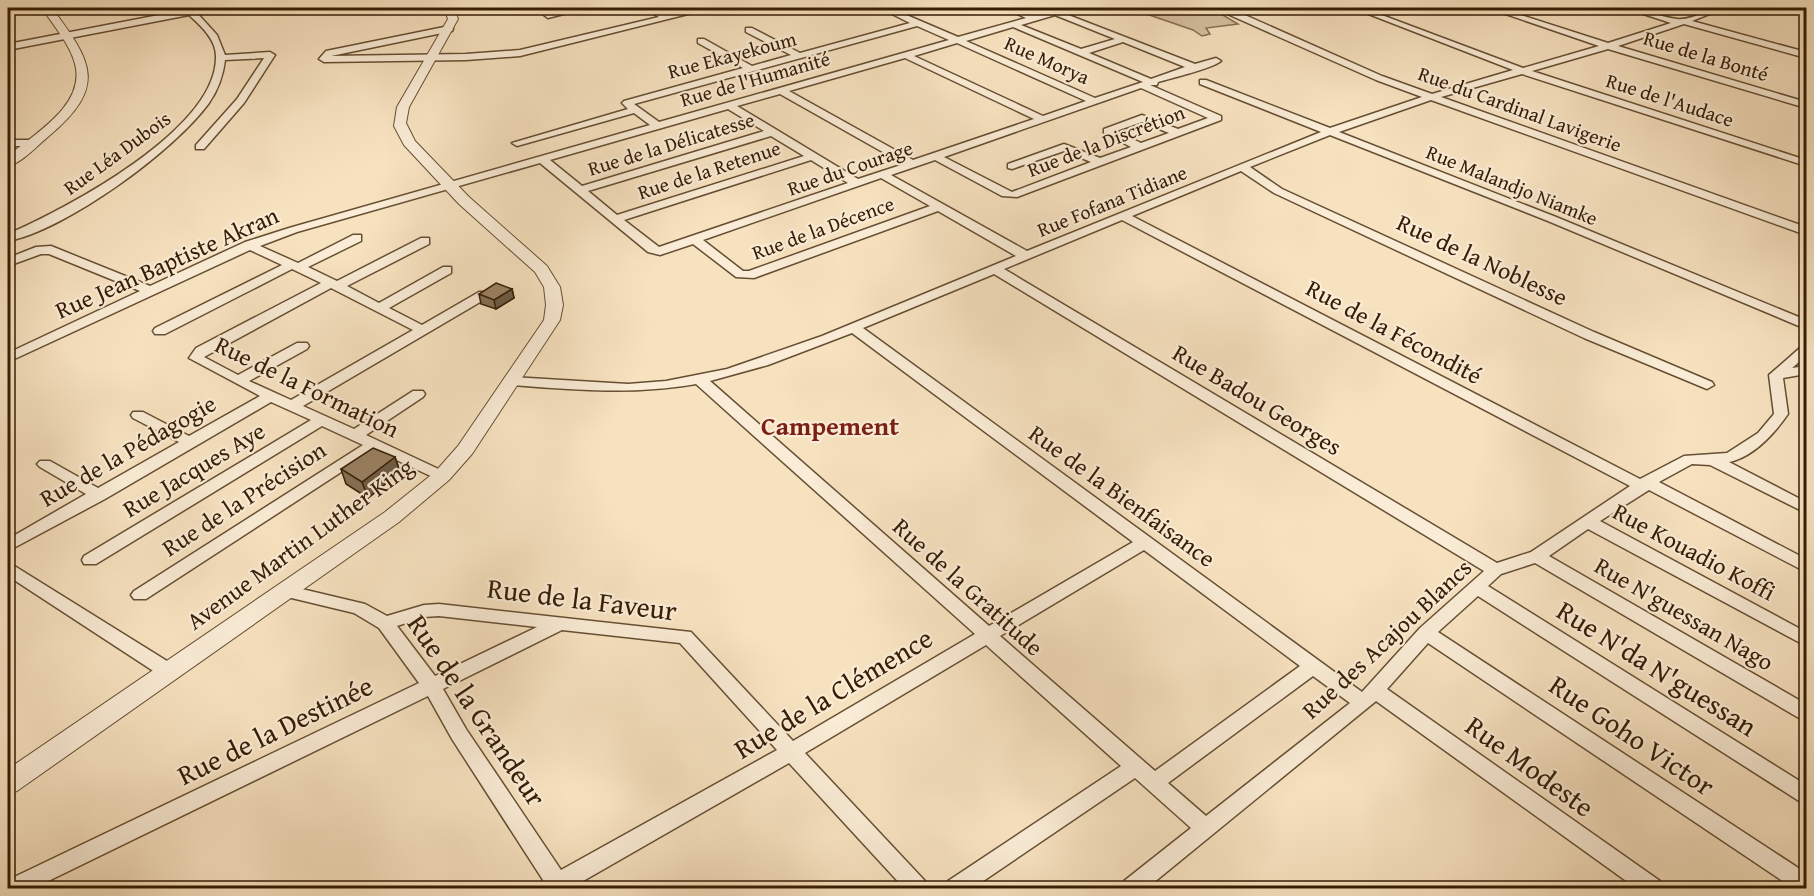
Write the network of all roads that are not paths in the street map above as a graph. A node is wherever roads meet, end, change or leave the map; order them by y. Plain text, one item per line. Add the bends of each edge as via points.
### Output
1 (47, 8) edge
2 (210, 8) edge
3 (449, 8) edge
4 (583, 8) edge
5 (648, 8) edge
6 (708, 8) edge
7 (884, 8) edge
8 (1008, 8) edge
9 (1071, 8) edge
10 (1357, 8) edge
11 (1492, 8) edge
12 (1629, 8) edge
13 (1720, 8) edge
14 (1785, 8) edge
15 (189, 9) edge
16 (1226, 10) dead end
17 (1054, 12) junction
18 (1806, 13) edge
19 (548, 15) dead end
20 (666, 18) junction
21 (1032, 18) junction
22 (1683, 22) junction
23 (918, 23) junction
24 (1012, 24) junction
25 (449, 29) junction
26 (748, 30) dead end
27 (66, 36) junction
28 (957, 40) junction
29 (1122, 40) junction
30 (701, 41) dead end
31 (1609, 46) junction
32 (8, 47) edge
33 (1081, 52) junction
34 (905, 55) junction
35 (797, 56) junction
36 (1806, 56) edge
37 (221, 58) junction
38 (432, 58) junction
39 (1216, 61) dead end
40 (1194, 67) junction
41 (749, 68) junction
42 (1523, 71) junction
43 (1203, 82) dead end
44 (1149, 85) junction
45 (780, 90) junction
46 (1429, 96) junction
47 (1097, 102) junction
48 (729, 105) junction
49 (1806, 105) edge
50 (635, 110) junction
51 (1044, 120) junction
52 (656, 125) junction
53 (772, 132) junction
54 (1328, 132) junction
55 (1178, 133) junction
56 (8, 143) edge
57 (30, 143) junction
58 (517, 143) dead end
59 (200, 147) dead end
60 (1140, 147) junction
61 (813, 156) junction
62 (937, 157) junction
63 (541, 158) junction
64 (8, 162) edge
65 (1100, 162) junction
66 (1806, 163) edge
67 (914, 165) junction
68 (1012, 166) dead end
69 (1242, 167) junction
70 (885, 176) junction
71 (449, 184) junction
72 (858, 184) junction
73 (580, 190) junction
74 (938, 207) junction
75 (1124, 216) junction
76 (615, 219) junction
77 (1806, 231) edge
78 (8, 238) edge
79 (357, 238) dead end
80 (696, 240) junction
81 (425, 241) dead end
82 (249, 245) junction
83 (1026, 256) junction
84 (8, 262) edge
85 (294, 266) junction
86 (995, 269) junction
87 (447, 270) dead end
88 (334, 285) junction
89 (151, 291) junction
90 (483, 296) edge
91 (379, 308) junction
92 (1806, 325) edge
93 (853, 327) junction
94 (422, 330) junction
95 (160, 331) dead end
96 (302, 346) dead end
97 (1806, 350) edge
98 (8, 358) edge
99 (1806, 370) edge
100 (1776, 375) junction
101 (700, 380) junction
102 (238, 381) junction
103 (512, 381) junction
104 (1707, 385) dead end
105 (418, 394) dead end
106 (272, 396) junction
107 (292, 406) junction
108 (138, 415) dead end
109 (322, 420) junction
110 (355, 435) junction
111 (191, 442) junction
112 (374, 444) junction
113 (1713, 460) junction
114 (45, 464) dead end
115 (442, 476) junction
116 (1645, 484) junction
117 (99, 495) junction
118 (1806, 508) edge
119 (1590, 523) junction
120 (1145, 542) junction
121 (8, 546) edge
122 (1538, 556) junction
123 (90, 560) dead end
124 (1806, 566) edge
125 (8, 568) edge
126 (1495, 570) junction
127 (1478, 588) junction
128 (285, 591) junction
129 (140, 595) dead end
130 (385, 623) junction
131 (561, 623) junction
132 (1426, 633) junction
133 (986, 634) junction
134 (1806, 640) edge
135 (1313, 666) junction
136 (168, 671) junction
137 (431, 685) junction
138 (1368, 696) junction
139 (1806, 712) edge
140 (791, 752) junction
141 (1135, 767) junction
142 (8, 783) edge
143 (1154, 783) junction
144 (1806, 795) edge
145 (1206, 829) junction
146 (1806, 885) edge
147 (555, 887) edge
148 (13, 888) edge
149 (917, 888) edge
150 (956, 888) edge
151 (1132, 888) edge
152 (1652, 888) edge

1 - 27 street
2 - 15 street
3 - 25 street via 453,19
4 - 19 street
5 - 20 street
6 - 20 street
7 - 23 street, Rue Morya
8 - 21 street
9 - 17 street, Rue de l'Humanité
10 - 42 street, Rue de l'Audace
11 - 31 street, Rue de la Bonté
12 - 22 street
13 - 22 street, Rue Fofana Tidiane
14 - 18 street
15 - 27 street
15 - 37 street via 214,37
16 - 46 street, Rue du Cardinal Lavigerie via 1366,74
17 - 21 street, Rue de l'Humanité
17 - 29 street
20 - 38 street via 520,53
21 - 24 street, Rue de l'Humanité
22 - 31 street, Rue Fofana Tidiane
22 - 36 street
23 - 28 street, Rue Morya
23 - 35 street, Rue Ekayekoum
24 - 28 street, Rue de l'Humanité
24 - 33 street
25 - 38 street, Avenue Martin Luther King
25 - 38 street via 329,53 325,60
26 - 35 street
27 - 32 street
27 - 57 street via 82,65 80,95 66,113
28 - 34 street, Rue de l'Humanité
28 - 47 street, Rue Morya
29 - 33 street
29 - 40 street
30 - 41 street
31 - 42 street, Rue Fofana Tidiane
31 - 49 street, Rue de la Bonté
33 - 44 street
34 - 45 street, Rue de l'Humanité
34 - 51 street
35 - 41 street, Rue Ekayekoum
37 - 59 street via 270,55 241,101
37 - 78 street, Rue Léa Dubois via 211,92 179,132 61,215
38 - 71 street, Avenue Martin Luther King via 403,107 399,123 409,144
39 - 40 street, Rue du Courage
40 - 44 street, Rue du Courage
41 - 50 street, Rue Ekayekoum via 627,103
42 - 46 street, Rue Fofana Tidiane
42 - 66 street, Rue de l'Audace
43 - 54 street, Rue Malandjo Niamke
44 - 47 street, Rue du Courage
44 - 55 street, Rue de la Discrétion via 1216,116
45 - 48 street, Rue de l'Humanité
45 - 67 street
46 - 54 street, Rue Fofana Tidiane
46 - 77 street, Rue du Cardinal Lavigerie
47 - 51 street, Rue du Courage
48 - 52 street, Rue de l'Humanité
48 - 53 street
50 - 52 street
50 - 58 street
51 - 62 street, Rue du Courage
52 - 63 street, Rue de l'Humanité
53 - 61 street
53 - 73 street, Rue de la Délicatesse
54 - 69 street, Rue Fofana Tidiane
54 - 92 street, Rue Malandjo Niamke via 1552,219
55 - 60 street, Rue de la Discrétion
55 - 60 street via 1142,117 1107,131
56 - 57 street
57 - 64 street
60 - 65 street, Rue de la Discrétion
61 - 72 street
61 - 76 street, Rue de la Retenue
62 - 65 street, Rue de la Discrétion via 1010,195
62 - 67 street, Rue du Courage
63 - 71 street, Rue de l'Humanité
63 - 73 street, Rue du Courage
65 - 68 street via 1064,147
67 - 70 street, Rue du Courage
69 - 75 street, Rue Fofana Tidiane
69 - 104 street, Rue de la Noblesse via 1278,191 1589,335
70 - 72 street, Rue du Courage
70 - 74 street
71 - 82 street, Rue Jean Baptiste Akran
71 - 103 street, Avenue Martin Luther King via 541,269 554,286 556,308 552,320
72 - 80 street, Rue du Courage
73 - 76 street, Rue du Courage
74 - 80 street, Rue de la Décence via 750,275 740,274
74 - 83 street
75 - 83 street, Rue Fofana Tidiane
75 - 116 street, Rue de la Fécondité
76 - 80 street, Rue du Courage via 652,249 668,250
79 - 85 street
81 - 88 street
82 - 85 street
82 - 89 street, Rue Jean Baptiste Akran
83 - 86 street, Rue Fofana Tidiane
84 - 89 street via 30,252 51,250
85 - 88 street
85 - 95 street
86 - 93 street, Rue Fofana Tidiane
86 - 126 street, Rue Badou Georges
87 - 91 street
88 - 91 street
88 - 102 street, Rue de la Formation via 201,351 196,358
89 - 98 street, Rue Jean Baptiste Akran
90 - 94 street
91 - 94 street
93 - 101 street, Rue Fofana Tidiane via 740,370
93 - 120 street, Rue de la Bienfaisance
94 - 107 street
96 - 102 street
97 - 100 street
99 - 100 street
100 - 113 street, Rue des Acajou Blancs via 1781,414 1763,436 1731,457
101 - 103 street, Rue Fofana Tidiane via 643,388
101 - 133 street, Rue de la Gratitude
102 - 106 street, Rue de la Formation
103 - 115 street, Avenue Martin Luther King via 465,450
105 - 110 street
106 - 107 street, Rue de la Formation
106 - 111 street, Rue de la Pédagogie
107 - 109 street, Rue de la Formation
108 - 111 street
109 - 110 street, Rue de la Formation
109 - 123 street, Rue Jacques Aye
110 - 112 street, Rue de la Formation
111 - 117 street, Rue de la Pédagogie
112 - 115 street, Rue de la Formation
112 - 129 street, Rue de la Précision
113 - 116 street, Rue des Acajou Blancs via 1689,459
113 - 118 street
114 - 117 street
115 - 128 street, Avenue Martin Luther King via 392,517
116 - 119 street, Rue des Acajou Blancs
116 - 124 street, Rue de la Fécondité
117 - 121 street, Rue de la Pédagogie
119 - 122 street, Rue des Acajou Blancs
119 - 134 street, Rue Kouadio Koffi
120 - 133 street, Rue de la Clémence
120 - 135 street, Rue de la Bienfaisance
122 - 126 street, Rue des Acajou Blancs
122 - 139 street, Rue N'guessan Nago
125 - 136 street
126 - 127 street, Rue des Acajou Blancs
127 - 132 street, Rue des Acajou Blancs
127 - 144 street, Rue N'da N'guessan
128 - 130 street, Rue de la Grandeur via 359,608
128 - 136 street, Avenue Martin Luther King
130 - 131 street, Rue de la Faveur via 439,610
130 - 137 street, Rue de la Grandeur
131 - 137 street, Rue de la Destinée
131 - 140 street, Rue de la Faveur via 685,637
132 - 138 street, Rue des Acajou Blancs
132 - 146 street, Rue Goho Victor
133 - 140 street, Rue de la Clémence
133 - 141 street, Rue de la Gratitude
135 - 138 street, Rue de la Bienfaisance
135 - 143 street
136 - 142 street, Avenue Martin Luther King
137 - 147 street, Rue de la Grandeur
137 - 148 street, Rue de la Destinée
138 - 145 street, Rue des Acajou Blancs
138 - 152 street, Rue Modeste
140 - 147 street, Rue de la Clémence
140 - 149 street, Rue de la Faveur
141 - 143 street, Rue de la Gratitude
141 - 150 street
143 - 145 street, Rue de la Gratitude
145 - 151 street, Rue des Acajou Blancs

